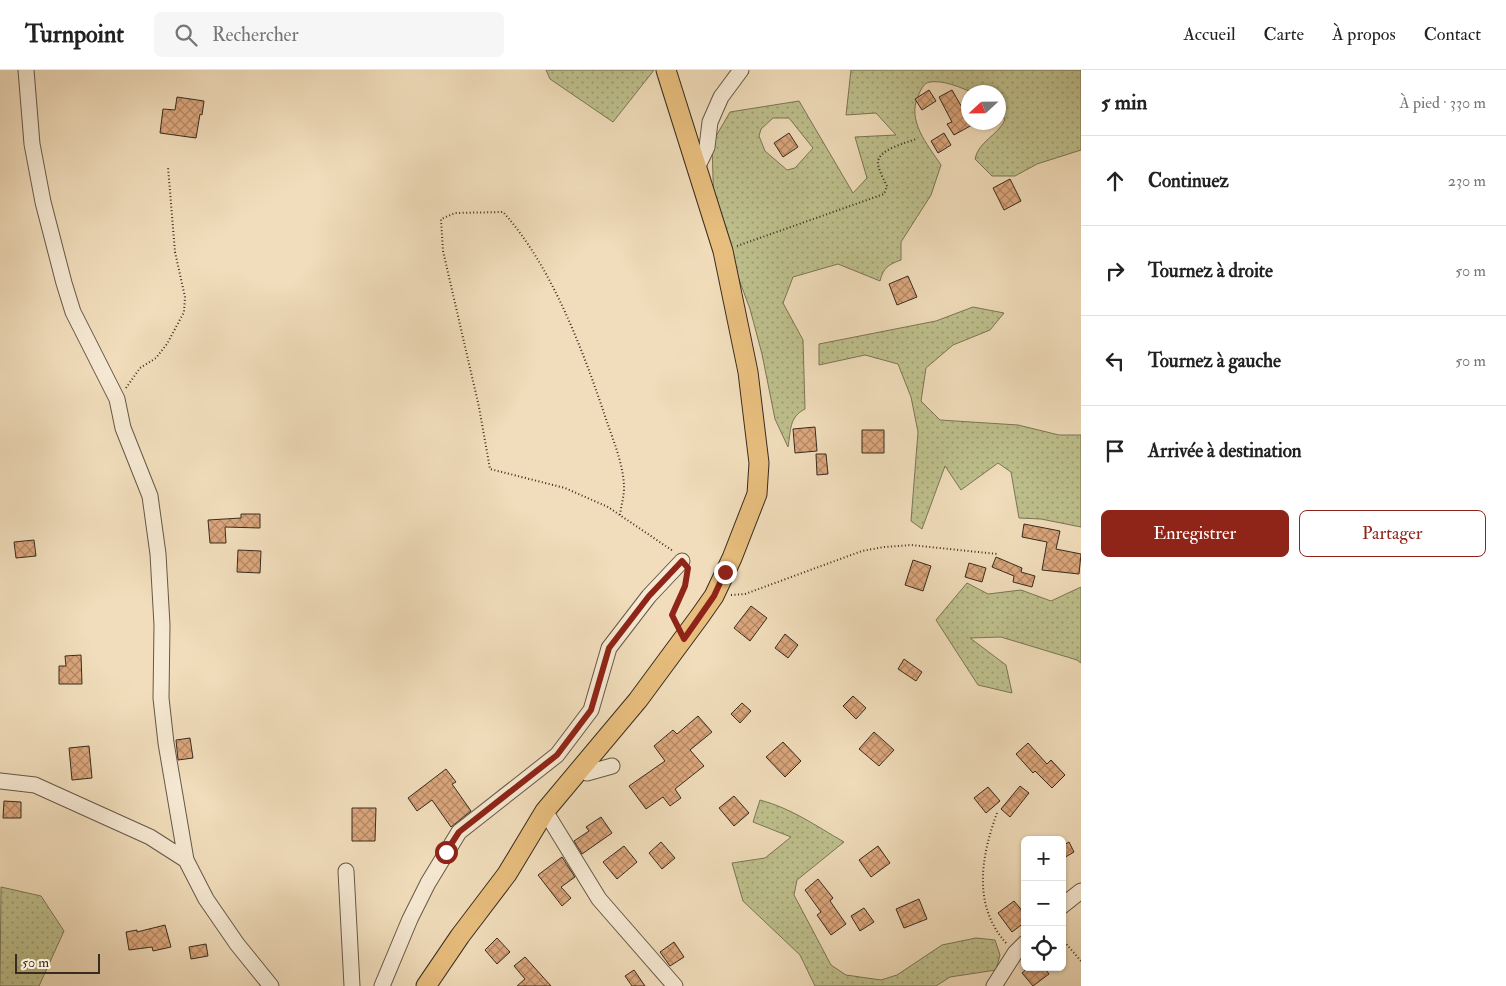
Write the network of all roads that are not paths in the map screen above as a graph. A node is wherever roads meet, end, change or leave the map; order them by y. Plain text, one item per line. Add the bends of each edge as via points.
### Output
1 (26, 70) edge
2 (666, 70) edge
3 (741, 70) edge
4 (696, 170) junction
5 (682, 561) road end
6 (612, 766) dead end
7 (582, 767) junction
8 (0, 781) edge
9 (545, 811) junction
10 (186, 860) junction
11 (346, 871) dead end
12 (1081, 891) edge
13 (1066, 903) edge
14 (1020, 948) edge
15 (271, 986) edge
16 (352, 986) edge
17 (382, 986) edge
18 (426, 986) edge
19 (674, 986) edge
20 (994, 986) edge

1 - 10 street via 32,144 43,202 72,312 117,400 123,428 150,496 158,554 162,624 161,698
2 - 4 main road
3 - 4 street via 721,97 710,122 707,147
4 - 7 main road via 723,251 748,372 759,463 757,494 714,596 638,700
5 - 17 street via 649,596 609,648 591,710 557,755 459,832 424,890
6 - 7 street via 587,773
7 - 9 main road
8 - 10 street via 35,785 52,792 150,837
9 - 18 main road via 507,874
9 - 19 street via 600,899
10 - 15 street via 206,899
11 - 16 street
12 - 13 street
14 - 20 street

